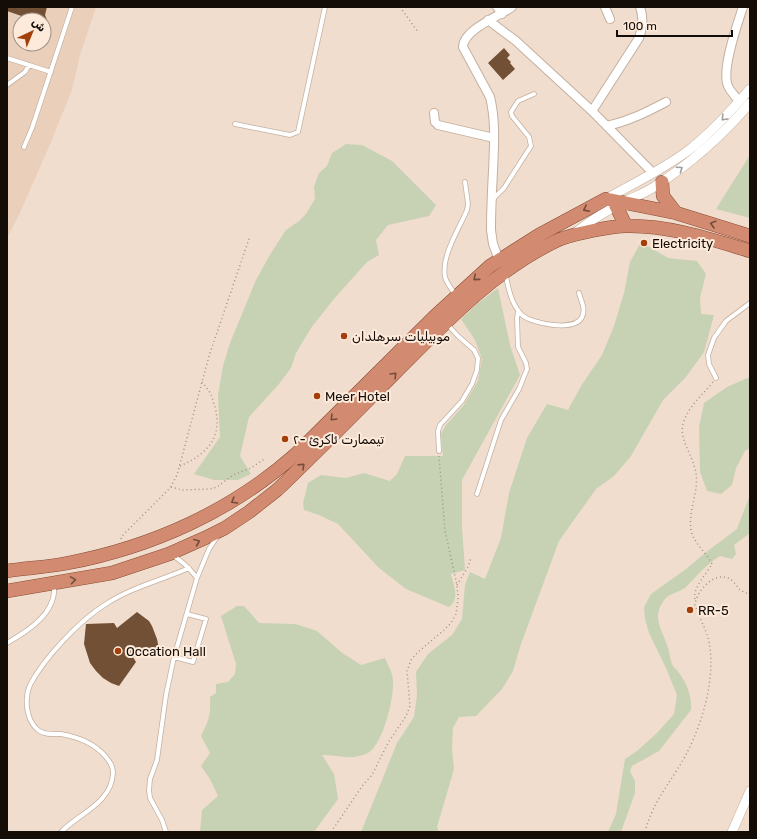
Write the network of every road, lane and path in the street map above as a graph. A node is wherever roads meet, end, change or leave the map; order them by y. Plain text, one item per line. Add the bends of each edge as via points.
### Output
1 (72, 7) edge
2 (325, 7) edge
3 (400, 7) edge
4 (512, 7) edge
5 (605, 7) edge
6 (640, 7) edge
7 (743, 7) edge
8 (499, 10) edge
9 (488, 20) junction
10 (610, 20) dead end
11 (418, 32) dead end
12 (7, 58) edge
13 (29, 65) junction
14 (51, 72) junction
15 (7, 85) edge
16 (750, 89) edge
17 (534, 94) dead end
18 (739, 101) junction
19 (666, 102) dead end
20 (750, 103) edge
21 (592, 111) junction
22 (434, 113) dead end
23 (235, 124) dead end
24 (607, 126) junction
25 (494, 138) junction
26 (24, 147) dead end
27 (658, 177) junction
28 (465, 182) dead end
29 (491, 200) junction
30 (615, 202) junction
31 (676, 213) junction
32 (626, 226) junction
33 (250, 236) dead end
34 (571, 236) junction
35 (750, 236) edge
36 (750, 251) edge
37 (502, 266) junction
38 (579, 293) dead end
39 (457, 296) junction
40 (750, 303) edge
41 (518, 312) junction
42 (446, 323) junction
43 (716, 378) joint
44 (202, 382) junction
45 (439, 451) joint
46 (266, 458) dead end
47 (180, 466) junction
48 (171, 487) junction
49 (477, 494) dead end
50 (225, 528) junction
51 (117, 551) junction
52 (169, 554) junction
53 (471, 558) dead end
54 (189, 568) junction
55 (7, 571) edge
56 (197, 578) junction
57 (54, 583) junction
58 (457, 584) junction
59 (7, 591) edge
60 (750, 595) edge
61 (695, 599) junction
62 (187, 614) junction
63 (7, 644) edge
64 (174, 657) junction
65 (750, 791) edge
66 (61, 832) edge
67 (166, 832) edge
68 (331, 832) edge
69 (645, 832) edge
70 (732, 832) edge

1 - 14 lane
2 - 23 lane via 298,132 290,135
3 - 11 path
4 - 8 street
5 - 10 street
6 - 21 street via 643,25 639,38
7 - 18 street via 726,76 728,86
8 - 9 street
9 - 21 street via 516,41
9 - 25 street via 465,39 463,47 490,97 494,115
12 - 13 lane
13 - 14 lane
13 - 15 lane
14 - 26 lane
16 - 18 street
17 - 29 lane via 518,101 511,112 529,137 531,146 504,188
18 -> 27 street via 704,137
19 - 24 street via 640,116
27 -> 20 street via 693,160 719,137
21 - 24 street
22 - 25 street via 438,125
24 - 27 street
25 - 29 street
27 - 30 street
27 - 30 street via 653,188
27 - 31 highway via 664,196
28 - 39 lane via 467,210 448,252 444,269 445,278
29 - 37 street via 493,244
30 - 31 highway
30 - 32 highway
30 - 34 street
30 -> 37 highway via 539,235
35 -> 31 highway
32 - 34 highway
32 - 36 highway via 656,227 684,232
33 - 44 path
34 - 37 highway
37 -> 39 highway via 490,266
37 - 41 lane
37 - 42 highway
38 - 41 lane via 583,313 582,319 578,322 552,326 529,320
39 -> 51 highway via 277,471 211,514 170,533
40 - 43 lane via 726,322 714,338 708,360
41 - 49 lane via 518,347 527,369 501,420
42 - 45 lane via 474,350 478,364 472,384 440,425
50 -> 42 highway via 278,490
43 - 61 path via 688,411 683,424 682,435 694,462 696,475 691,530 699,547 712,564 696,590
44 - 47 path
44 - 47 path via 211,395 218,427 214,439 206,450
45 - 58 path via 445,531
46 - 48 path via 251,468 233,475 217,487 182,490
47 - 48 path
48 - 51 path via 122,536
52 -> 50 highway
50 - 56 lane via 209,549
51 - 55 highway via 67,563
52 - 54 lane
57 -> 52 highway via 112,573
53 - 58 path
54 - 56 lane
54 - 66 lane via 105,604 74,630 55,651 40,669 30,687 26,701 28,713 39,731 78,738 93,745 112,764 111,784 102,800
56 - 62 lane
57 - 59 highway
57 - 63 lane via 55,593 51,606 25,632
58 - 68 path via 456,614 451,623 412,660 408,671 410,706 406,716 388,743 372,775
60 - 61 path via 740,590 728,578 722,577 707,583
61 - 69 path via 709,641 709,684 690,748 654,806
62 - 64 lane
62 - 64 lane via 206,619 193,662
64 - 67 lane via 157,760 149,790 150,798
65 - 70 street

